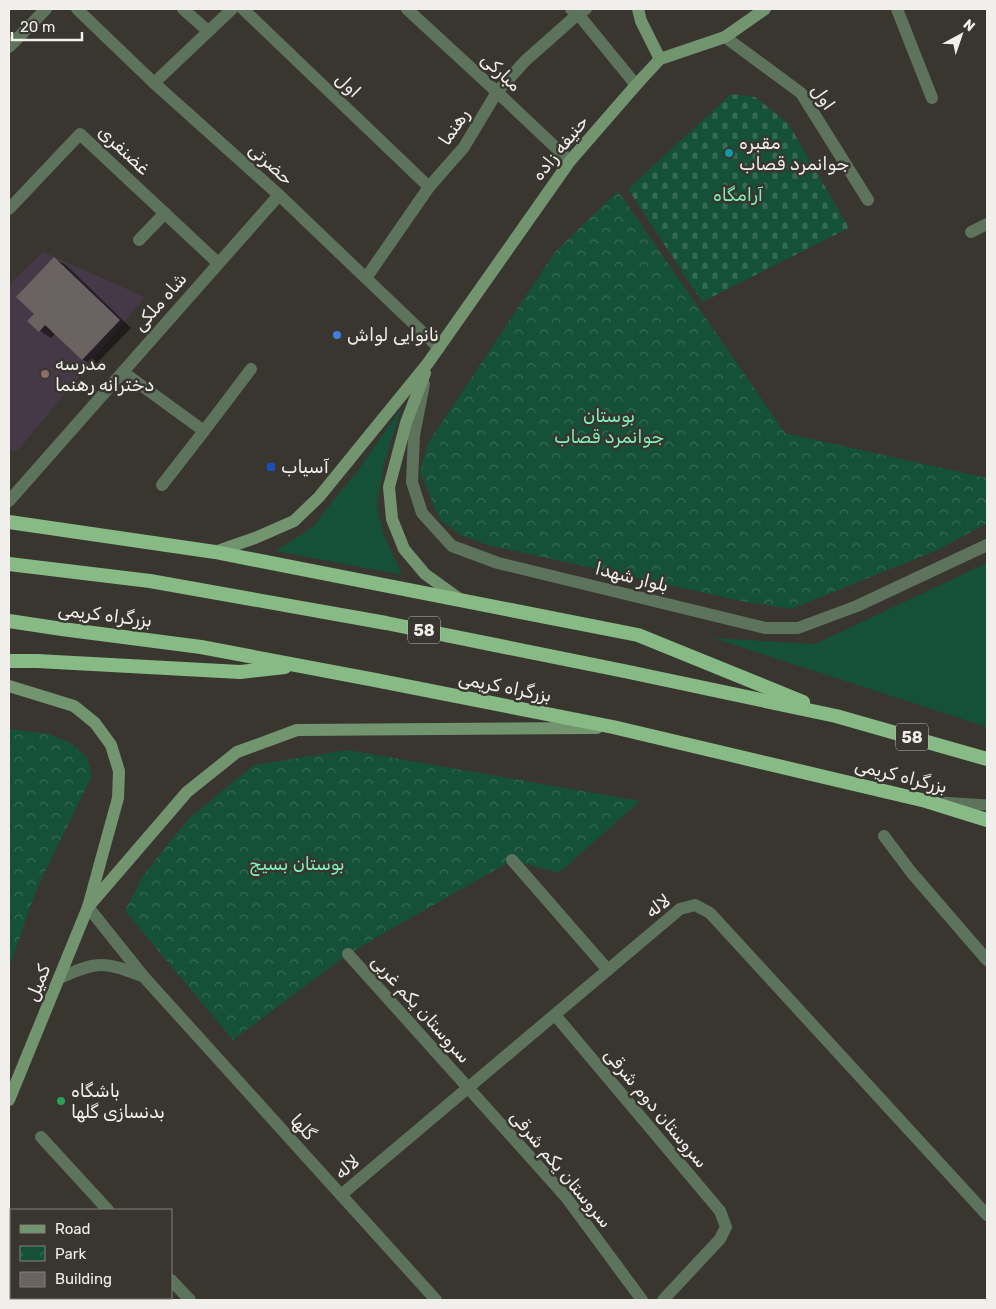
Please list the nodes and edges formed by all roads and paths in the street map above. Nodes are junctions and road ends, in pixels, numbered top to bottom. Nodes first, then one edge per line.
1 (46, 9) edge
2 (77, 9) edge
3 (183, 9) edge
4 (232, 9) edge
5 (243, 9) edge
6 (407, 9) edge
7 (638, 9) edge
8 (766, 9) edge
9 (897, 9) edge
10 (578, 11) edge
11 (208, 31) junction
12 (725, 37) junction
13 (9, 47) edge
14 (660, 59) junction
15 (154, 83) junction
16 (636, 85) junction
17 (497, 92) junction
18 (932, 98) dead end
19 (570, 161) junction
20 (429, 188) junction
21 (279, 195) junction
22 (868, 200) dead end
23 (9, 209) edge
24 (165, 213) junction
25 (987, 224) edge
26 (971, 232) dead end
27 (139, 240) dead end
28 (218, 263) junction
29 (366, 278) junction
30 (439, 348) junction
31 (428, 363) junction
32 (251, 369) dead end
33 (123, 372) junction
34 (204, 431) junction
35 (162, 485) dead end
36 (9, 501) edge
37 (9, 522) edge
38 (987, 545) edge
39 (215, 552) junction
40 (9, 564) edge
41 (461, 600) junction
42 (9, 621) edge
43 (9, 661) edge
44 (302, 666) junction
45 (9, 686) edge
46 (836, 716) junction
47 (612, 727) junction
48 (987, 759) edge
49 (926, 801) junction
50 (987, 805) edge
51 (987, 820) edge
52 (884, 836) dead end
53 (512, 860) dead end
54 (88, 907) junction
55 (348, 954) dead end
56 (987, 960) edge
57 (608, 970) junction
58 (144, 977) junction
59 (59, 978) junction
60 (555, 1015) junction
61 (468, 1087) junction
62 (9, 1100) edge
63 (41, 1136) dead end
64 (341, 1195) junction
65 (107, 1209) edge
66 (987, 1214) edge
67 (172, 1281) edge
68 (190, 1300) edge
69 (436, 1300) edge
70 (642, 1300) edge
71 (663, 1300) edge

1 - 13 street
2 - 15 street, حضرتی
3 - 11 street
4 - 11 street
5 - 20 street, اول
6 - 17 street, مبارکی
7 - 14 main road
8 - 12 main road, حنیفه زاده
9 - 18 street
10 - 16 street
10 - 17 street, رهنما
11 - 15 street
12 - 14 main road, حنیفه زاده
12 - 22 street, اول
14 - 16 main road, حنیفه زاده
15 - 21 street, حضرتی
16 - 19 main road, حنیفه زاده
17 - 19 street, مبارکی
17 - 20 street, رهنما
19 - 30 main road, حنیفه زاده
20 - 29 street, رهنما
21 - 28 street, شاه ملکی
21 - 29 street, حضرتی
23 - 24 street, غضنفری
24 - 27 street
24 - 28 street, غضنفری
25 - 26 street
28 - 33 street, شاه ملکی
29 - 30 street, حضرتی
30 - 31 main road, حنیفه زاده
31 - 38 street, بلوار شهدا
31 - 39 main road
31 - 41 main road
32 - 34 street
33 - 34 street
33 - 36 street, شاه ملکی
34 - 35 street
37 - 39 highway
39 - 41 highway
40 - 46 highway, 58
41 - 46 highway
42 - 44 highway, بزرگراه کریمی
43 - 44 highway
44 - 47 highway, بزرگراه کریمی
45 - 54 main road
46 - 48 highway, 58
47 - 49 highway, بزرگراه کریمی
47 - 54 main road
49 - 50 lane
49 - 51 highway, بزرگراه کریمی
52 - 56 street
53 - 57 street
54 - 58 street, گلها
54 - 59 main road, کمیل
55 - 61 street, سروستان یکم غربی
57 - 60 street, لاله
57 - 66 street, لاله
58 - 59 street, گلها
58 - 64 street, گلها
59 - 62 main road, کمیل
60 - 61 street, لاله
60 - 71 street, سروستان دوم شرقی
61 - 64 street, لاله
61 - 70 street, سروستان یکم شرقی
63 - 65 street
64 - 69 street, گلها
67 - 68 street

